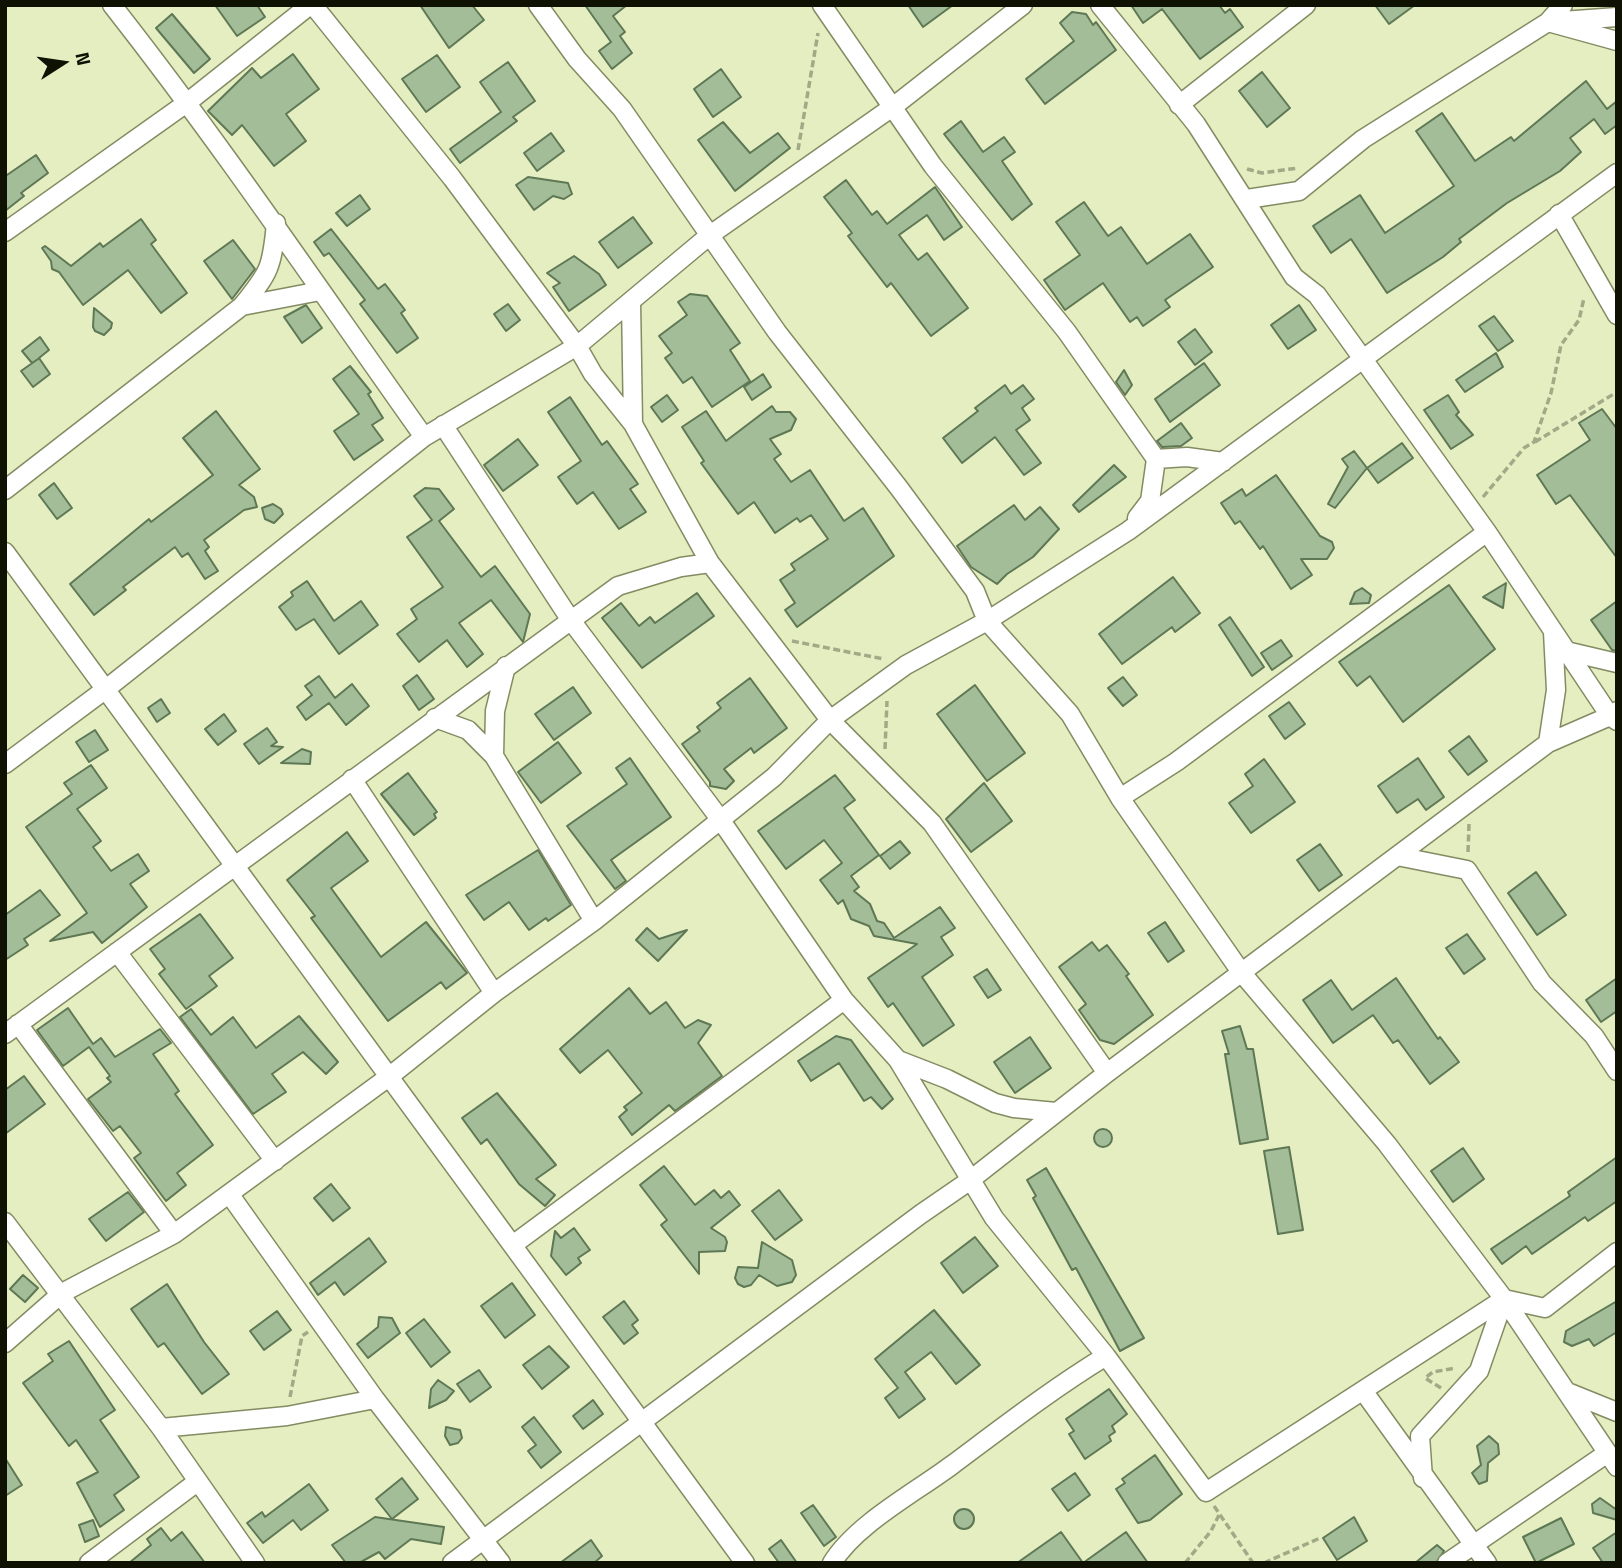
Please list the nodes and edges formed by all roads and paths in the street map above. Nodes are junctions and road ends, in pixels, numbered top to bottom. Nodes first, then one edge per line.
1 (112, 5) edge
2 (311, 5) edge
3 (538, 5) edge
4 (1023, 5) edge
5 (1100, 5) edge
6 (1306, 5) edge
7 (1563, 5) edge
8 (822, 6) edge
9 (1617, 17) edge
10 (1548, 22) junction
11 (1617, 41) edge
12 (187, 102) junction
13 (1179, 105) junction
14 (894, 106) junction
15 (1222, 162) junction
16 (1331, 165) junction
17 (1617, 173) edge
18 (794, 177) junction
19 (1247, 199) junction
20 (1559, 214) junction
21 (276, 223) junction
22 (5, 232) edge
23 (710, 235) junction
24 (1579, 289) dead end
25 (320, 291) junction
26 (631, 301) junction
27 (242, 306) junction
28 (1617, 315) edge
29 (577, 346) junction
30 (1363, 360) junction
31 (1617, 392) edge
32 (633, 424) junction
33 (443, 425) junction
34 (424, 436) junction
35 (1534, 442) junction
36 (1156, 459) junction
37 (1223, 462) junction
38 (5, 490) edge
39 (1473, 512) junction
40 (1128, 531) junction
41 (1487, 533) junction
42 (5, 552) edge
43 (710, 563) junction
44 (570, 619) junction
45 (987, 621) junction
46 (1553, 632) junction
47 (763, 633) junction
48 (1566, 651) junction
49 (1617, 663) edge
50 (906, 665) junction
51 (506, 666) junction
52 (106, 689) junction
53 (891, 693) dead end
54 (1615, 716) edge
55 (435, 718) junction
56 (830, 720) junction
57 (1548, 743) junction
58 (494, 756) junction
59 (5, 764) edge
60 (885, 775) junction
61 (352, 779) junction
62 (1120, 798) junction
63 (1470, 801) junction
64 (720, 819) junction
65 (1397, 856) junction
66 (235, 864) junction
67 (1467, 870) junction
68 (594, 921) junction
69 (117, 952) junction
70 (1241, 972) junction
71 (494, 993) junction
72 (844, 1000) junction
73 (12, 1029) edge
74 (898, 1059) junction
75 (1617, 1071) edge
76 (1107, 1073) junction
77 (390, 1076) junction
78 (1056, 1112) junction
79 (275, 1161) junction
80 (969, 1181) junction
81 (230, 1195) junction
82 (5, 1222) edge
83 (174, 1234) junction
84 (514, 1244) junction
85 (1617, 1252) edge
86 (61, 1293) junction
87 (1504, 1298) junction
88 (322, 1324) junction
89 (5, 1343) edge
90 (1106, 1356) junction
91 (1364, 1392) junction
92 (1570, 1393) junction
93 (376, 1399) junction
94 (1617, 1412) edge
95 (287, 1416) junction
96 (642, 1419) junction
97 (161, 1428) junction
98 (1611, 1460) edge
99 (1423, 1478) junction
100 (197, 1482) junction
101 (1206, 1492) junction
102 (1219, 1515) junction
103 (1320, 1538) dead end
104 (484, 1539) junction
105 (1472, 1544) junction
106 (89, 1563) edge
107 (256, 1563) edge
108 (452, 1563) edge
109 (501, 1563) edge
110 (745, 1563) edge
111 (832, 1563) edge
112 (1185, 1563) edge
113 (1253, 1563) edge
114 (1264, 1563) edge
115 (1447, 1563) edge
116 (1487, 1563) edge

1 - 12 street
2 - 12 street
2 - 29 street
3 - 23 street
4 - 14 street
5 - 13 street
6 - 13 street
7 - 10 street
8 - 14 street
8 - 18 path
9 - 10 street
10 - 11 street
10 - 16 street
12 - 21 street
12 - 22 street
13 - 15 street
14 - 18 street
14 - 36 street
15 - 16 path
15 - 19 street
16 - 19 street
17 - 20 street
18 - 23 street
19 - 30 street
20 - 28 street
20 - 30 street
21 - 25 street
21 - 27 street
23 - 26 street
23 - 45 street
24 - 35 path
25 - 27 street
25 - 34 street
26 - 29 street
26 - 32 street
27 - 38 street
29 - 32 street
29 - 33 street
30 - 37 street
30 - 39 street
31 - 35 path
32 - 43 street
33 - 34 street
33 - 44 street
34 - 52 street
35 - 39 path
36 - 37 street
36 - 40 street
37 - 40 street
39 - 41 street
40 - 45 street
41 - 46 street
41 - 62 street
42 - 52 street
43 - 44 street
43 - 47 street
44 - 51 street
44 - 64 street
45 - 50 street
45 - 62 street
46 - 48 street
46 - 57 street
47 - 50 path
47 - 56 street
48 - 49 street
48 - 54 street
50 - 56 street
51 - 55 street
51 - 58 street
52 - 59 street
52 - 66 street
53 - 60 path
54 - 57 street
55 - 58 street
55 - 61 street
56 - 60 street
56 - 64 street
57 - 63 street
58 - 68 street
60 - 76 street
61 - 66 street
61 - 71 street
62 - 70 street
63 - 65 street
63 - 67 path
64 - 68 street
64 - 72 street
65 - 67 street
65 - 70 street
66 - 69 street
66 - 77 street
67 - 75 street
68 - 71 street
69 - 73 street
69 - 79 street
70 - 76 street
70 - 87 street
71 - 77 street
72 - 74 street
72 - 84 street
73 - 83 street
74 - 78 street
74 - 80 street
76 - 78 street
77 - 79 street
77 - 84 street
78 - 80 street
79 - 81 street
80 - 90 street
80 - 96 street
81 - 83 street
81 - 88 street
82 - 86 street
83 - 86 street
84 - 96 street
85 - 87 street
86 - 89 street
86 - 97 street
87 - 91 street
87 - 92 street
87 - 99 street
88 - 93 street
88 - 95 path
90 - 101 street
90 - 111 street
91 - 99 street
91 - 101 street
92 - 94 street
92 - 98 street
93 - 95 street
93 - 104 street
95 - 97 street
96 - 104 street
96 - 110 street
97 - 100 street
98 - 105 street
99 - 105 street
100 - 106 street
100 - 107 street
101 - 102 path
102 - 112 path
102 - 113 path
103 - 114 path
104 - 108 street
104 - 109 street
105 - 115 street
105 - 116 street

